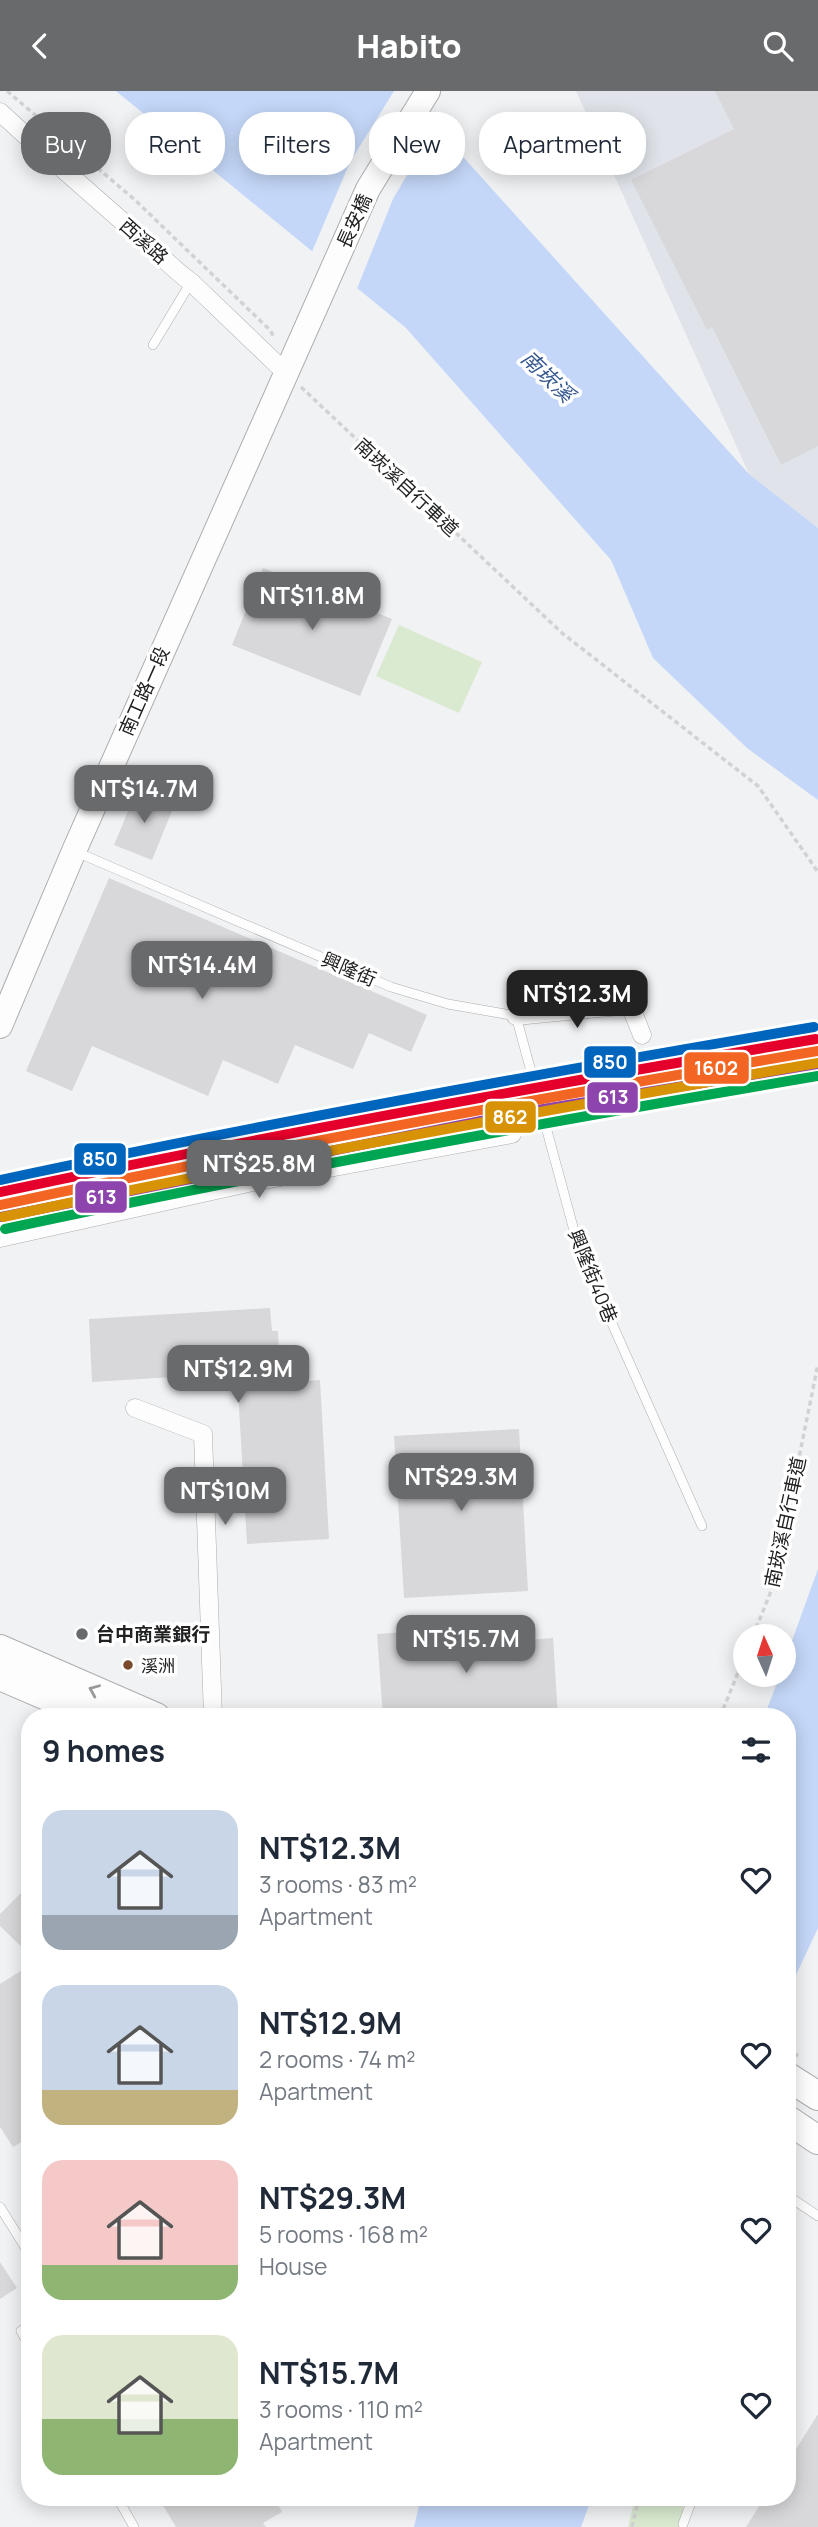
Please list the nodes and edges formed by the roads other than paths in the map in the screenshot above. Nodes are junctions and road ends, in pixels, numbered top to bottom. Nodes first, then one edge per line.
1 (428, 91) edge
2 (0, 112) edge
3 (191, 282) junction
4 (153, 345) dead end
5 (289, 366) junction
6 (74, 851) junction
7 (516, 1016) junction
8 (0, 1026) edge
9 (642, 1035) dead end
10 (512, 1134) dead end
11 (0, 1238) edge
12 (135, 1408) dead end
13 (702, 1525) dead end
14 (0, 1649) edge
15 (0, 1677) edge
16 (73, 1708) edge
17 (135, 1708) edge
18 (213, 1708) edge
19 (796, 2082) edge
20 (818, 2096) edge
21 (796, 2201) edge
22 (0, 2207) edge
23 (818, 2216) edge
24 (21, 2241) edge
25 (122, 2506) edge
26 (690, 2506) edge
27 (683, 2524) dead end
28 (134, 2527) edge

1 - 5 street, 長安橋
2 - 3 street, 西溪路
3 - 4 lane
3 - 5 street, 西溪路
5 - 6 street, 南工路一段
6 - 7 lane, 興隆街
6 - 8 street, 南工路一段
7 - 9 street
7 - 13 lane, 興隆街40巷
10 - 11 street
12 - 18 street
17 -> 14 main road
15 - 16 main road
19 - 20 main road
21 - 23 lane
22 - 24 lane
25 - 28 lane
26 - 27 lane

